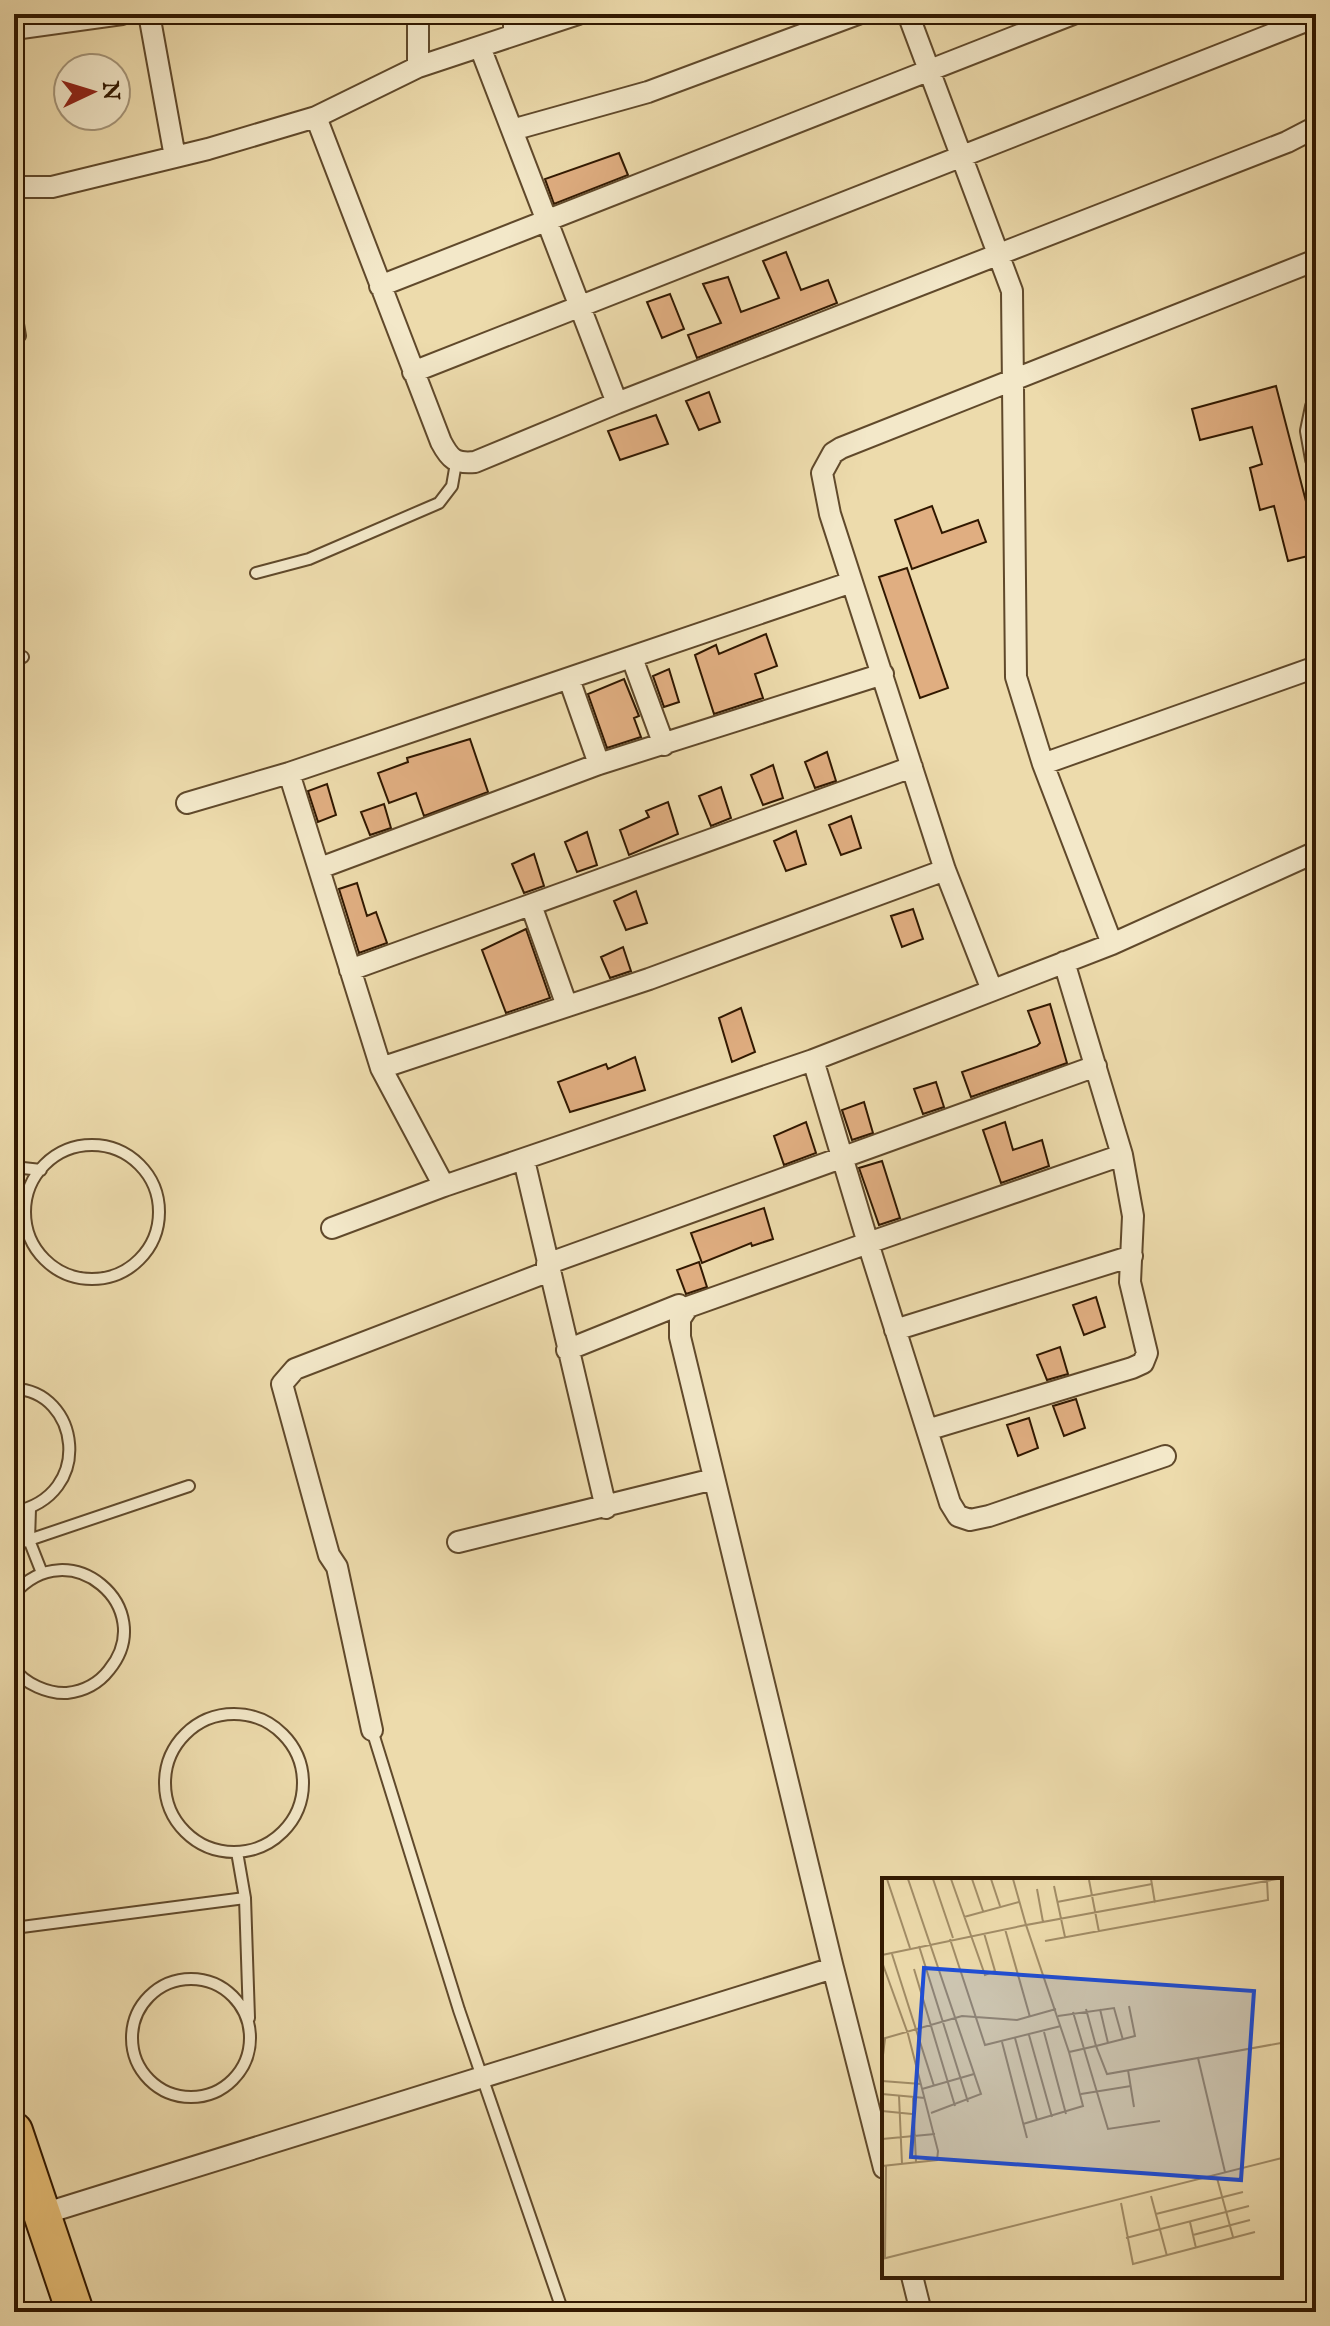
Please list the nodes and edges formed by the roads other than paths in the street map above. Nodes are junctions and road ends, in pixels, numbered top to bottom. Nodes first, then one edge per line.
1 (122, 14) edge
2 (149, 14) edge
3 (418, 14) edge
4 (514, 14) edge
5 (578, 14) edge
6 (858, 14) edge
7 (908, 14) edge
8 (1073, 14) edge
9 (1316, 17) edge
10 (14, 29) edge
11 (514, 35) junction
12 (480, 47) junction
13 (418, 67) junction
14 (929, 70) junction
15 (316, 117) junction
16 (1316, 127) edge
17 (512, 130) junction
18 (963, 156) junction
19 (175, 157) junction
20 (14, 187) edge
21 (546, 220) junction
22 (998, 253) junction
23 (1316, 260) edge
24 (380, 286) junction
25 (14, 300) edge
26 (578, 307) junction
27 (20, 336) dead end
28 (413, 372) junction
29 (1014, 378) junction
30 (617, 403) junction
31 (1316, 407) edge
32 (1316, 459) edge
33 (456, 463) junction
34 (256, 573) dead end
35 (852, 582) junction
36 (632, 658) junction
37 (1316, 667) edge
38 (883, 674) junction
39 (569, 679) junction
40 (664, 745) junction
41 (599, 764) junction
42 (1043, 764) junction
43 (912, 767) junction
44 (289, 773) junction
45 (187, 803) dead end
46 (1316, 852) edge
47 (320, 868) junction
48 (945, 870) junction
49 (531, 905) junction
50 (1112, 944) junction
51 (1064, 962) junction
52 (350, 970) junction
53 (992, 990) junction
54 (567, 1006) junction
55 (813, 1060) junction
56 (1096, 1066) junction
57 (381, 1068) junction
58 (1122, 1155) junction
59 (842, 1158) junction
60 (524, 1160) junction
61 (14, 1167) edge
62 (41, 1170) junction
63 (444, 1186) junction
64 (332, 1228) dead end
65 (868, 1243) junction
66 (1132, 1256) junction
67 (547, 1264) junction
68 (679, 1305) dead end
69 (895, 1330) junction
70 (567, 1350) junction
71 (14, 1389) edge
72 (927, 1430) junction
73 (1165, 1456) dead end
74 (714, 1479) junction
75 (189, 1486) dead end
76 (606, 1508) junction
77 (30, 1509) junction
78 (14, 1512) edge
79 (29, 1540) junction
80 (458, 1542) dead end
81 (14, 1545) edge
82 (42, 1573) junction
83 (14, 1594) edge
84 (14, 1668) edge
85 (372, 1730) joint
86 (237, 1852) junction
87 (245, 1898) junction
88 (14, 1928) edge
89 (833, 1968) junction
90 (249, 2026) junction
91 (481, 2075) junction
92 (14, 2131) edge
93 (882, 2160) edge
94 (14, 2191) edge
95 (43, 2214) junction
96 (912, 2278) edge
97 (54, 2312) edge
98 (75, 2312) edge
99 (563, 2312) edge
100 (921, 2312) edge

1 - 10 street
2 - 19 street
3 - 13 street
4 - 11 street
5 - 11 street
6 - 17 street
7 - 14 street
8 - 14 street
9 - 18 street
11 - 12 street
12 - 13 street
12 - 17 street
13 - 15 street
14 - 18 street
14 - 21 street
15 - 19 street
15 - 24 street
16 - 22 street
17 - 21 street
18 - 22 street
18 - 26 street
19 - 20 street
21 - 24 street
21 - 26 street
22 - 29 street
22 - 30 street
23 - 29 street
24 - 28 street
25 - 27 lane
26 - 28 street
26 - 30 street
28 - 33 street
29 - 35 street
29 - 42 street
30 - 33 street
31 - 32 street
33 - 34 lane
35 - 36 street
35 - 38 street
36 - 39 street
36 - 40 street
37 - 42 street
38 - 40 street
38 - 43 street
39 - 41 street
39 - 44 street
40 - 41 street
41 - 47 street
42 - 50 street
43 - 48 street
43 - 49 street
44 - 45 street
44 - 47 street
46 - 50 street
47 - 52 street
48 - 53 street
48 - 54 street
49 - 52 street
49 - 54 street
50 - 51 street
51 - 53 street
51 - 56 street
52 - 57 street
53 - 55 street
54 - 57 street
55 - 59 street
55 - 60 street
56 - 58 street
56 - 59 street
57 - 63 street
58 - 65 street
58 - 66 street
59 - 65 street
59 - 67 street
60 - 63 street
60 - 67 street
61 - 62 lane
62 - 62 lane
63 - 64 street
65 - 69 street
65 - 74 street
66 - 69 street
66 - 72 street
67 - 70 street
67 - 85 street
68 - 70 street
69 - 72 street
70 - 76 street
71 - 77 lane
72 - 73 street
74 - 76 street
74 - 89 street
75 - 79 lane
76 - 80 street
77 - 78 lane
77 - 79 lane
79 - 81 lane
79 - 82 lane
82 - 83 lane
82 - 84 lane
85 - 91 lane
86 - 86 lane
86 - 87 lane
87 - 88 lane
87 - 90 lane
89 - 91 street
89 - 93 street
90 - 90 lane
91 - 95 street
91 - 99 lane
92 - 95 highway
94 - 97 highway
95 - 98 highway
96 - 100 street

